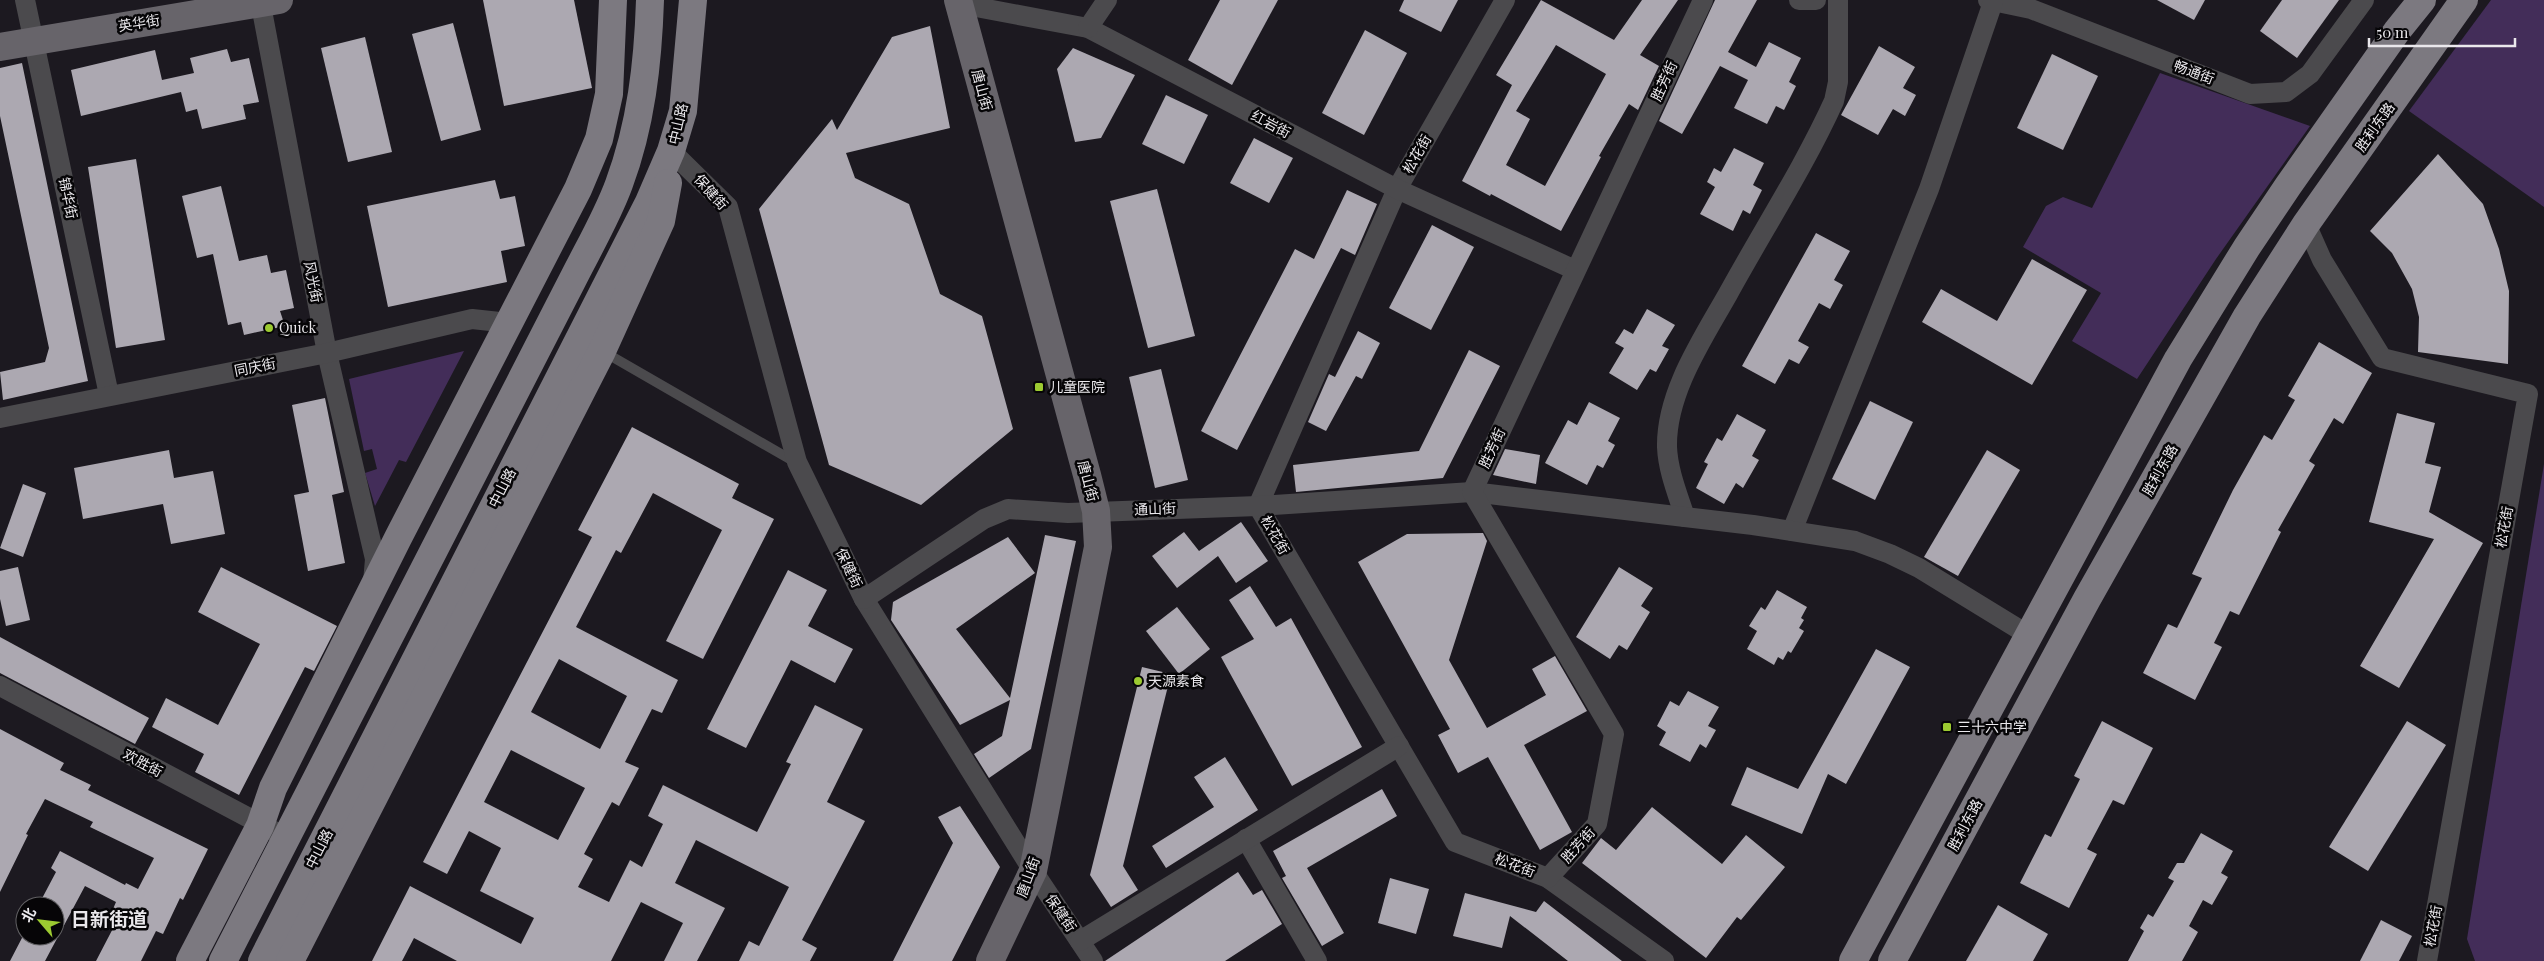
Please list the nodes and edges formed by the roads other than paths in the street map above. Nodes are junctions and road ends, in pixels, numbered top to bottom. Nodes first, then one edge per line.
1 (25, 0) edge
2 (613, 0) edge
3 (650, 0) edge
4 (692, 0) edge
5 (1107, 0) edge
6 (1505, 0) edge
7 (1703, 0) edge
8 (1799, 0) edge
9 (1816, 0) edge
10 (1838, 0) edge
11 (2364, 0) edge
12 (2422, 0) edge
13 (2464, 0) edge
14 (266, 1) edge
15 (1990, 1) edge
16 (959, 2) edge
17 (1088, 28) junction
18 (35, 40) junction
19 (0, 47) edge
20 (671, 151) junction
21 (1397, 189) junction
22 (2306, 224) junction
23 (1575, 270) junction
24 (510, 322) junction
25 (590, 345) junction
26 (327, 353) junction
27 (109, 395) junction
28 (0, 418) edge
29 (797, 462) junction
30 (1472, 492) junction
31 (1258, 506) junction
32 (1096, 511) junction
33 (1685, 517) junction
34 (1792, 531) junction
35 (372, 592) junction
36 (864, 599) junction
37 (2030, 636) junction
38 (0, 686) edge
39 (1399, 746) junction
40 (260, 826) junction
41 (286, 838) junction
42 (1246, 839) junction
43 (1033, 871) junction
44 (1548, 878) junction
45 (1080, 941) junction
46 (190, 961) edge
47 (223, 961) edge
48 (262, 961) edge
49 (290, 961) edge
50 (990, 961) edge
51 (1093, 961) edge
52 (1317, 961) edge
53 (1664, 961) edge
54 (1853, 961) edge
55 (1892, 961) edge
56 (2427, 961) edge

1 - 18 street, 锦华街
2 - 24 main road
3 - 41 main road
4 - 20 main road, 中山路
5 - 17 street
6 - 21 street, 松花街
7 - 23 street, 胜芳街
8 - 9 street
10 - 33 street
11 - 15 street, 畅通街
12 - 37 main road
13 - 22 main road, 胜利东路
14 - 18 main road, 英华街
14 - 26 street, 风光街
15 - 34 street
16 - 17 street, 红岩街
16 - 32 main road, 唐山街
17 - 21 street, 红岩街
18 - 19 main road, 英华街
18 - 27 street, 锦华街
20 - 25 main road, 中山路
20 - 29 street, 保健街
21 - 23 street, 红岩街
21 - 31 street, 松花街
22 - 55 main road, 胜利东路
22 - 56 street, 松花街
23 - 30 street, 胜芳街
24 - 26 street, 同庆街
24 - 35 main road
25 - 29 lane
25 - 48 main road, 中山路
25 - 49 main road
26 - 27 street, 同庆街
26 - 35 street, 风光街
27 - 28 street, 同庆街
29 - 36 street, 保健街
30 - 31 street, 通山街
30 - 33 street, 通山街
30 - 44 street, 胜芳街
31 - 32 street, 通山街
31 - 39 street, 松花街
32 - 36 street, 通山街
32 - 43 main road, 唐山街
33 - 34 street, 通山街
34 - 37 street, 通山街
35 - 40 main road
36 - 43 street, 保健街
37 - 54 main road
38 - 40 street, 欢胜街
39 - 42 street
39 - 44 street, 松花街
40 - 41 street, 欢胜街
40 - 46 main road
41 - 47 main road
42 - 45 street
42 - 52 street
43 - 45 street, 保健街
43 - 50 main road, 唐山街
44 - 53 street, 松花街
45 - 51 street, 保健街

